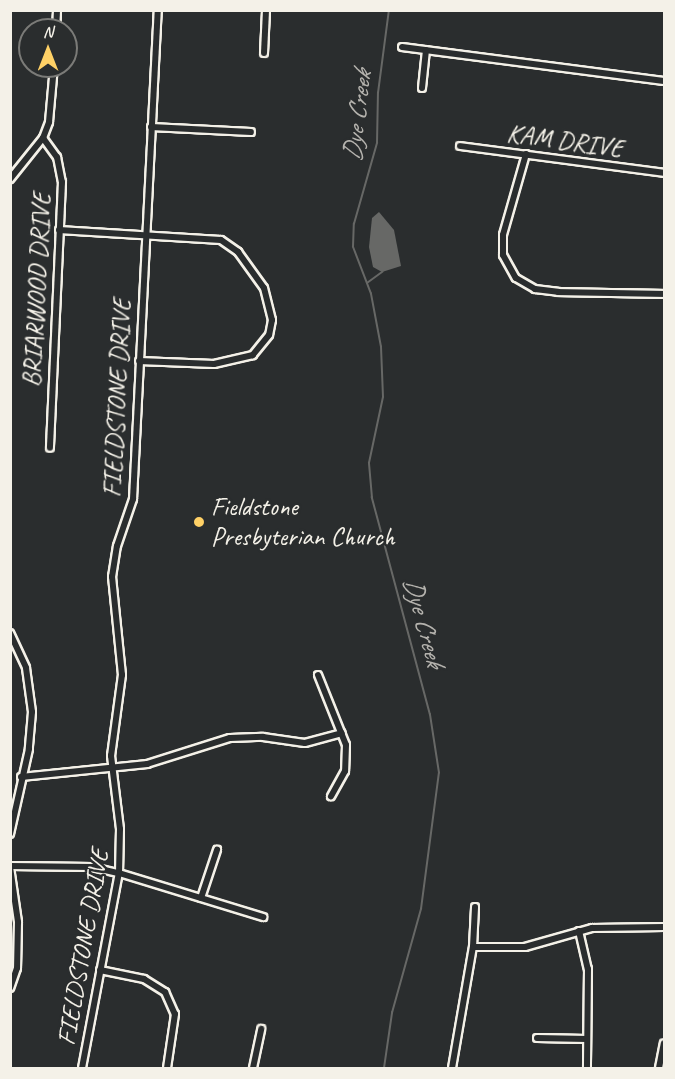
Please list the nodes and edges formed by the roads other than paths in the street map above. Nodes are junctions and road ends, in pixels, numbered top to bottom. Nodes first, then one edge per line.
1 (158, 10) edge
2 (266, 10) edge
3 (402, 47) dead end
4 (426, 50) junction
5 (264, 53) dead end
6 (53, 78) edge
7 (664, 81) edge
8 (422, 88) dead end
9 (151, 127) junction
10 (251, 132) dead end
11 (43, 138) junction
12 (460, 146) dead end
13 (526, 154) junction
14 (664, 173) edge
15 (10, 179) edge
16 (59, 230) junction
17 (144, 234) junction
18 (664, 294) edge
19 (139, 361) junction
20 (50, 448) dead end
21 (10, 633) edge
22 (318, 675) dead end
23 (342, 733) junction
24 (112, 768) junction
25 (21, 777) junction
26 (331, 796) dead end
27 (10, 834) edge
28 (217, 850) dead end
29 (10, 867) edge
30 (119, 873) junction
31 (201, 898) junction
32 (475, 907) dead end
33 (262, 916) dead end
34 (664, 927) edge
35 (579, 931) junction
36 (473, 946) junction
37 (100, 970) junction
38 (10, 988) edge
39 (261, 1029) dead end
40 (537, 1038) dead end
41 (587, 1039) junction
42 (664, 1043) edge
43 (82, 1068) edge
44 (167, 1068) edge
45 (253, 1068) edge
46 (452, 1068) edge
47 (587, 1068) edge
48 (659, 1068) edge

1 - 9 street, FIELDSTONE DRIVE
2 - 5 street
3 - 4 street
4 - 7 street
4 - 8 street
6 - 11 street
9 - 10 street
9 - 17 street, FIELDSTONE DRIVE
11 - 15 street
11 - 16 street, BRIARWOOD DRIVE
12 - 13 street, KAM DRIVE
13 - 14 street, KAM DRIVE
13 - 18 street
16 - 17 street
16 - 20 street, BRIARWOOD DRIVE
17 - 19 street, FIELDSTONE DRIVE
17 - 19 street
19 - 24 street, FIELDSTONE DRIVE
21 - 25 street
22 - 23 street
23 - 24 street
23 - 26 street
24 - 25 street
24 - 30 street, FIELDSTONE DRIVE
25 - 27 street
28 - 31 street
29 - 30 street
29 - 38 street
30 - 31 street
30 - 37 street, FIELDSTONE DRIVE
31 - 33 street
32 - 36 street
34 - 35 street
35 - 36 street
35 - 41 street
36 - 46 street
37 - 43 street, FIELDSTONE DRIVE
37 - 44 street
39 - 45 street
40 - 41 street
41 - 47 street
42 - 48 street

